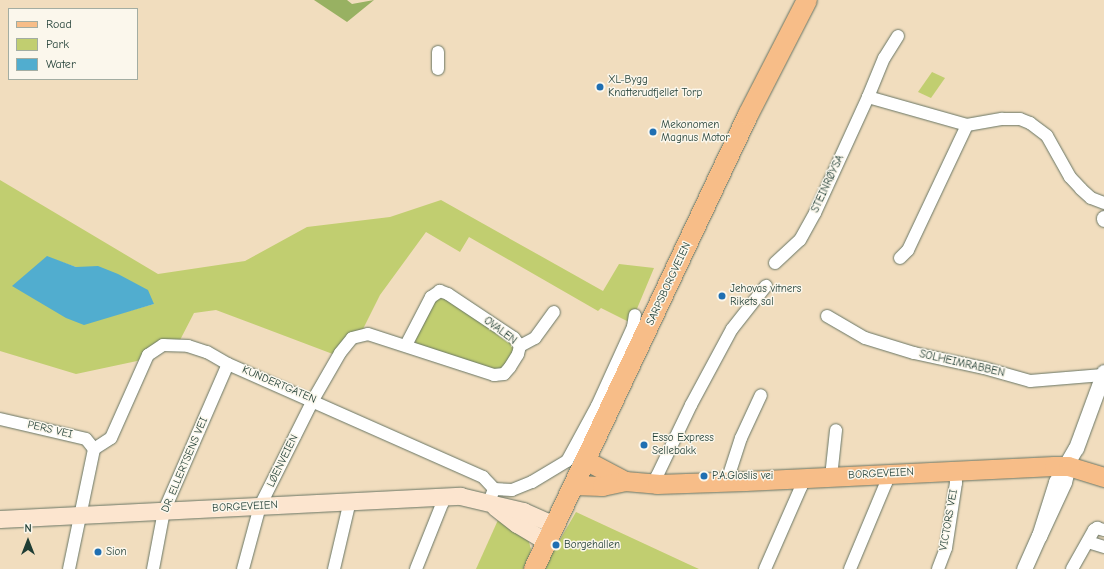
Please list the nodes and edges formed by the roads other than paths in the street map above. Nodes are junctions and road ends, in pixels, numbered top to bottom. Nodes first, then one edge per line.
1 (807, 0) edge
2 (898, 36) dead end
3 (438, 52) dead end
4 (438, 69) dead end
5 (868, 96) junction
6 (967, 125) junction
7 (1104, 203) edge
8 (900, 258) dead end
9 (775, 263) dead end
10 (766, 286) dead end
11 (554, 312) dead end
12 (635, 315) dead end
13 (827, 316) dead end
14 (406, 345) junction
15 (520, 346) junction
16 (228, 364) junction
17 (1104, 373) edge
18 (761, 395) dead end
19 (313, 400) junction
20 (0, 419) edge
21 (836, 430) dead end
22 (94, 449) junction
23 (585, 460) junction
24 (1068, 466) junction
25 (955, 470) junction
26 (886, 474) junction
27 (831, 477) junction
28 (1104, 477) edge
29 (801, 478) junction
30 (625, 481) junction
31 (727, 481) junction
32 (657, 484) junction
33 (574, 485) junction
34 (491, 496) junction
35 (441, 497) junction
36 (350, 502) junction
37 (260, 506) junction
38 (164, 511) junction
39 (79, 515) junction
40 (0, 518) edge
41 (1104, 530) edge
42 (551, 534) junction
43 (1088, 542) junction
44 (1104, 547) edge
45 (69, 569) edge
46 (154, 569) edge
47 (243, 569) edge
48 (334, 569) edge
49 (416, 569) edge
50 (534, 569) edge
51 (765, 569) edge
52 (850, 569) edge
53 (938, 569) edge
54 (1024, 569) edge
55 (1072, 569) edge

1 - 23 highway, SARPSBORGVEIEN
2 - 5 street, STEINRØYSA
3 - 4 street
5 - 6 street
5 - 9 street, STEINRØYSA
6 - 7 street
6 - 8 street
10 - 32 street
11 - 15 street
12 - 34 street
13 - 17 street, SOLHEIMRABBEN
14 - 15 street, OVALEN
14 - 15 street, OVALEN
14 - 19 street, OVALEN
16 - 19 street, KUNDERTGATEN
16 - 22 street, KUNDERTGATEN
16 - 38 street, DR. ELLERTSENS VEI
17 - 24 street
18 - 31 street
19 - 34 street, KUNDERTGATEN
19 - 37 street, LØENVEIEN
20 - 22 street, PERS VEI
21 - 27 street
22 - 39 street
23 - 30 main road, BORGEVEIEN
23 - 33 highway, SARPSBORGVEIEN
24 - 25 main road, BORGEVEIEN
24 - 28 main road, BORGEVEIEN
24 - 54 street
25 - 26 main road, BORGEVEIEN
25 - 53 street, VICTORS VEI
26 - 27 main road, BORGEVEIEN
26 - 52 street
27 - 29 main road, BORGEVEIEN
29 - 31 main road, BORGEVEIEN
29 - 51 street
30 - 32 main road, BORGEVEIEN
30 - 33 main road, BORGEVEIEN
31 - 32 main road, BORGEVEIEN
33 - 42 highway, SARPSBORGVEIEN
34 - 35 main road, BORGEVEIEN
34 - 42 main road, BORGEVEIEN
35 - 36 main road, BORGEVEIEN
35 - 49 street
36 - 37 main road, BORGEVEIEN
36 - 48 street
37 - 38 main road, BORGEVEIEN
37 - 47 street, LØENVEIEN
38 - 39 main road, BORGEVEIEN
38 - 46 street, DR. ELLERTSENS VEI
39 - 40 main road, BORGEVEIEN
39 - 45 street
41 - 43 street
42 - 50 highway, SARPSBORGVEIEN
43 - 44 street
43 - 55 street

